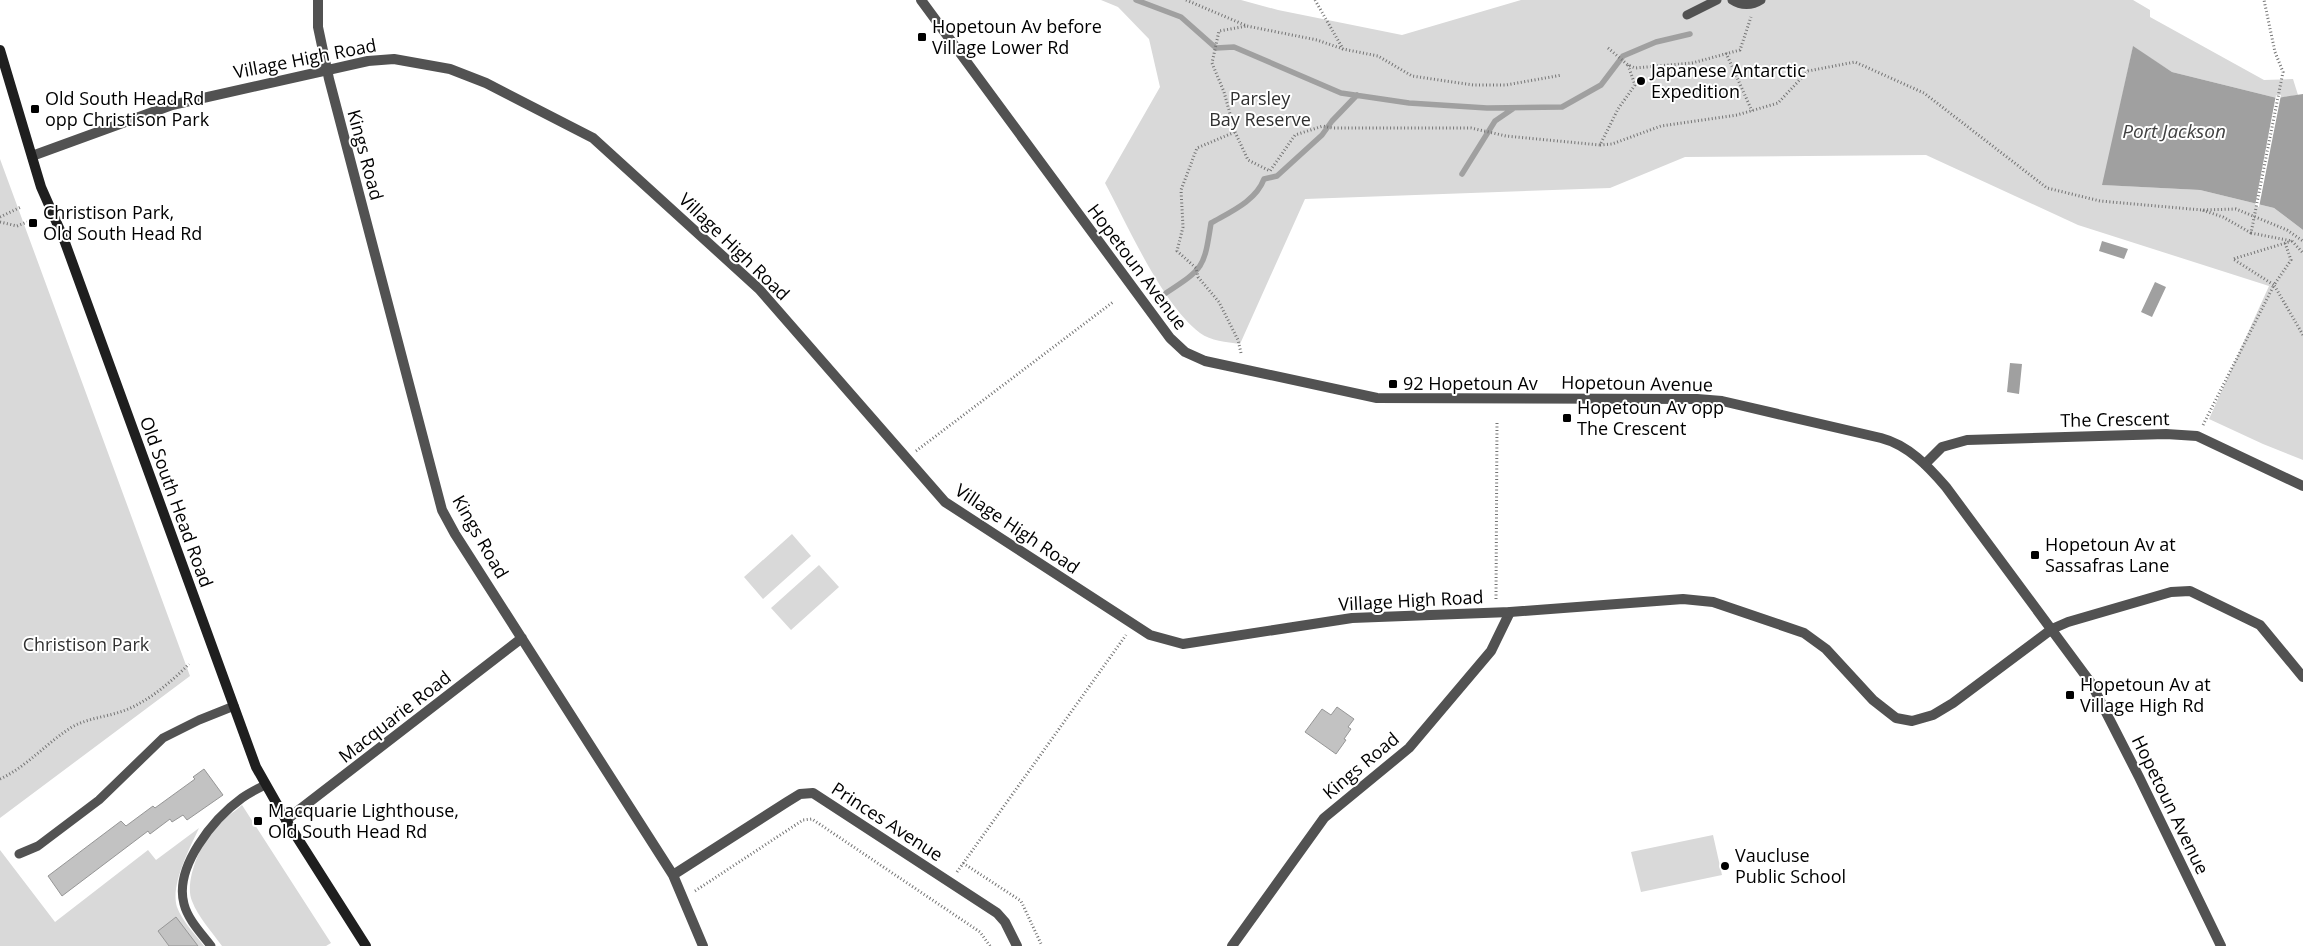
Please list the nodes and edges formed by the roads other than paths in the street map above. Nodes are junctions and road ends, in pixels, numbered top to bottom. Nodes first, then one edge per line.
1 (318, 0) edge
2 (921, 0) edge
3 (1717, 0) edge
4 (1732, 0) edge
5 (1758, 2) edge
6 (1687, 15) dead end
7 (0, 50) edge
8 (327, 69) junction
9 (32, 156) junction
10 (1925, 464) junction
11 (2303, 486) edge
12 (1510, 612) junction
13 (2052, 629) junction
14 (522, 638) junction
15 (2303, 677) edge
16 (234, 706) junction
17 (265, 785) junction
18 (286, 820) junction
19 (19, 854) dead end
20 (673, 875) junction
21 (211, 946) edge
22 (366, 946) edge
23 (703, 946) edge
24 (1017, 946) edge
25 (1232, 946) edge
26 (2221, 946) edge

1 - 8 street, Kings Road
2 - 10 street, Hopetoun Avenue
3 - 6 lane
4 - 5 lane
7 - 9 main road, Old South Head Road
8 - 9 street, Village High Road
8 - 12 street, Village High Road
8 - 14 street, Kings Road
9 - 16 main road, Old South Head Road
10 - 11 street, The Crescent
10 - 13 street, Hopetoun Avenue
12 - 13 street, Village High Road
12 - 25 street, Kings Road
13 - 15 street, Village High Road
13 - 26 street, Hopetoun Avenue
14 - 18 street, Macquarie Road
14 - 20 street, Kings Road
16 - 17 main road, Old South Head Road
16 - 19 lane
17 - 18 main road, Old South Head Road
17 - 21 lane
18 - 22 main road, Old South Head Road
20 - 23 street, Kings Road
20 - 24 street, Princes Avenue

